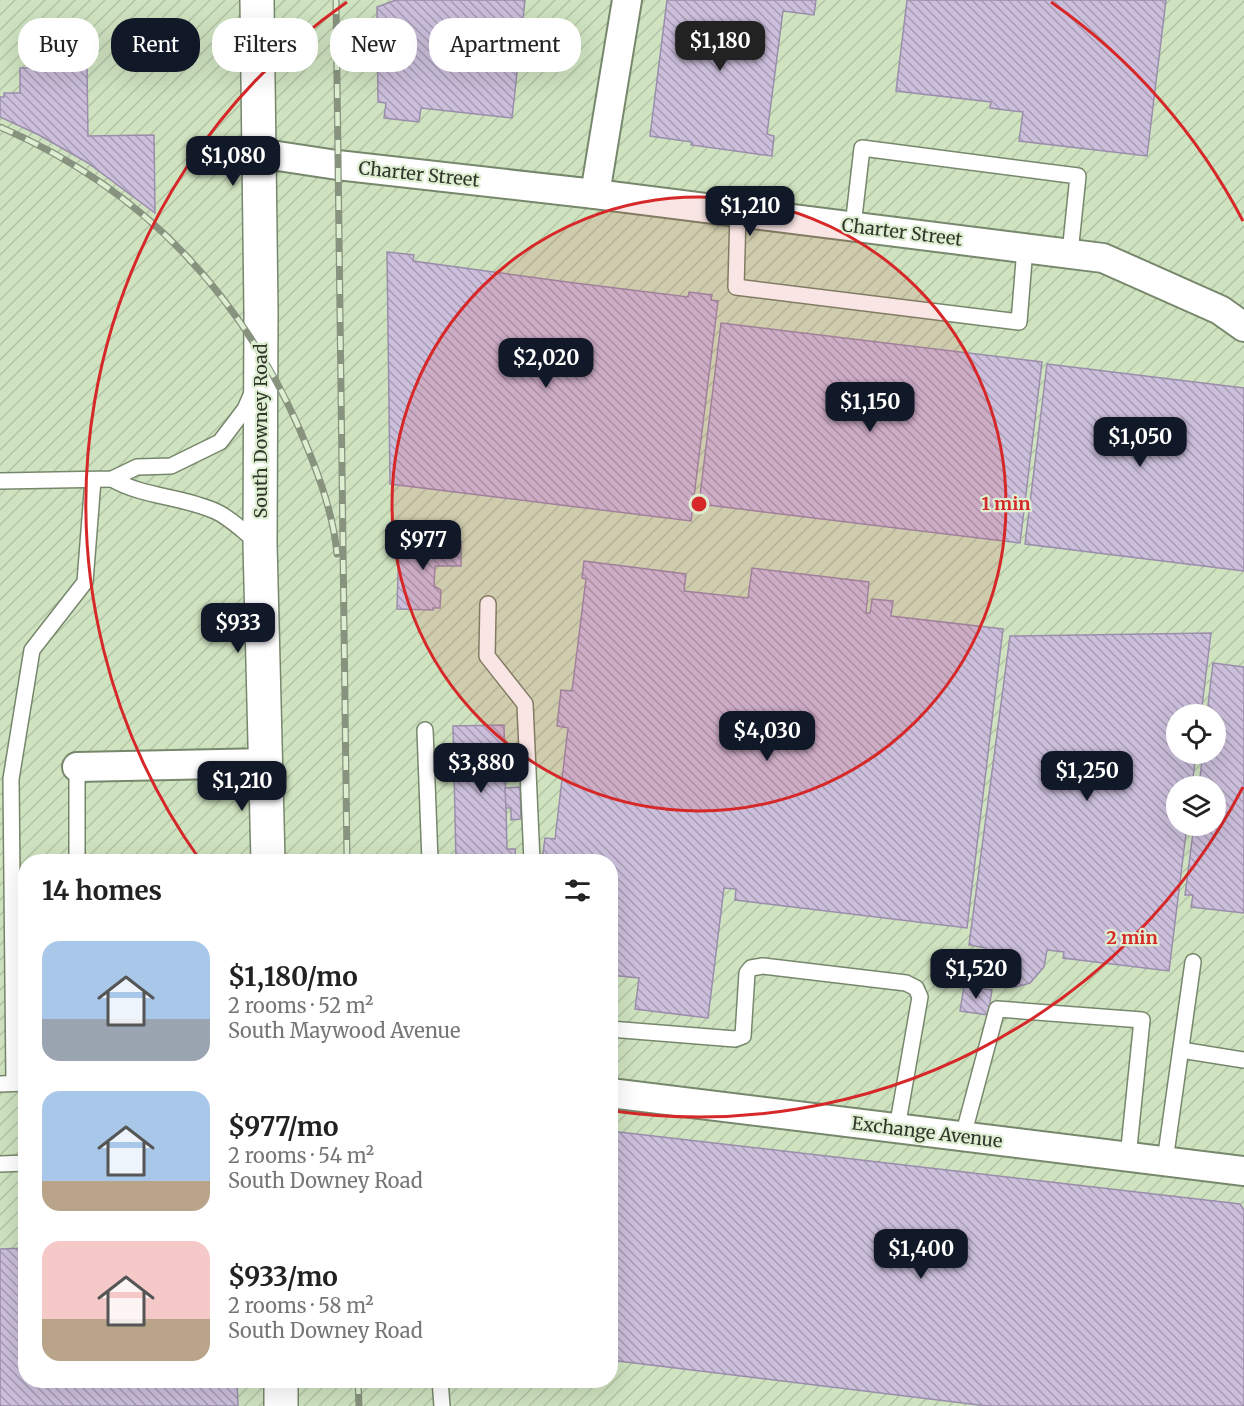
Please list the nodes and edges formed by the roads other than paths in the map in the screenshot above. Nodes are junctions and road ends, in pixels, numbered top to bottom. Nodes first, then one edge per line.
1 (257, 0) edge
2 (627, 0) edge
3 (258, 153) junction
4 (596, 194) junction
5 (738, 212) junction
6 (853, 226) junction
7 (1025, 248) junction
8 (1070, 253) junction
9 (1244, 327) edge
10 (260, 374) junction
11 (112, 479) junction
12 (0, 480) edge
13 (93, 480) junction
14 (260, 544) junction
15 (488, 604) dead end
16 (424, 730) dead end
17 (267, 763) junction
18 (77, 767) joint
19 (77, 854) edge
20 (268, 854) edge
21 (430, 854) edge
22 (531, 854) edge
23 (1193, 962) dead end
24 (618, 1030) edge
25 (1181, 1050) junction
26 (1244, 1060) edge
27 (13, 1083) edge
28 (618, 1094) edge
29 (897, 1128) junction
30 (963, 1136) junction
31 (1128, 1157) junction
32 (1165, 1161) junction
33 (18, 1163) edge
34 (0, 1164) edge
35 (1244, 1171) edge
36 (280, 1388) edge
37 (441, 1388) edge
38 (281, 1406) edge
39 (442, 1406) edge

1 - 3 main road, South Downey Road
2 - 4 street
3 - 4 street, Charter Street
3 - 10 main road, South Downey Road
4 - 5 street, Charter Street
5 - 6 street, Charter Street
5 - 7 lane
6 - 7 street, Charter Street
6 - 8 lane
7 - 8 street, Charter Street
8 - 9 street, Charter Street
10 - 11 lane
10 - 14 main road, South Downey Road
11 - 13 lane
11 - 14 lane
12 - 13 lane
13 - 27 lane
14 - 17 main road, South Downey Road
15 - 22 lane
16 - 21 lane
17 - 18 street
17 - 20 main road, South Downey Road
18 - 19 lane
23 - 25 lane
24 - 29 lane
25 - 26 lane
25 - 32 lane
28 - 29 street, Exchange Avenue
29 - 30 street, Exchange Avenue
30 - 31 street, Exchange Avenue
30 - 31 lane
31 - 32 street, Exchange Avenue
32 - 35 street, Exchange Avenue
33 - 34 lane
36 - 38 main road
37 - 39 lane

